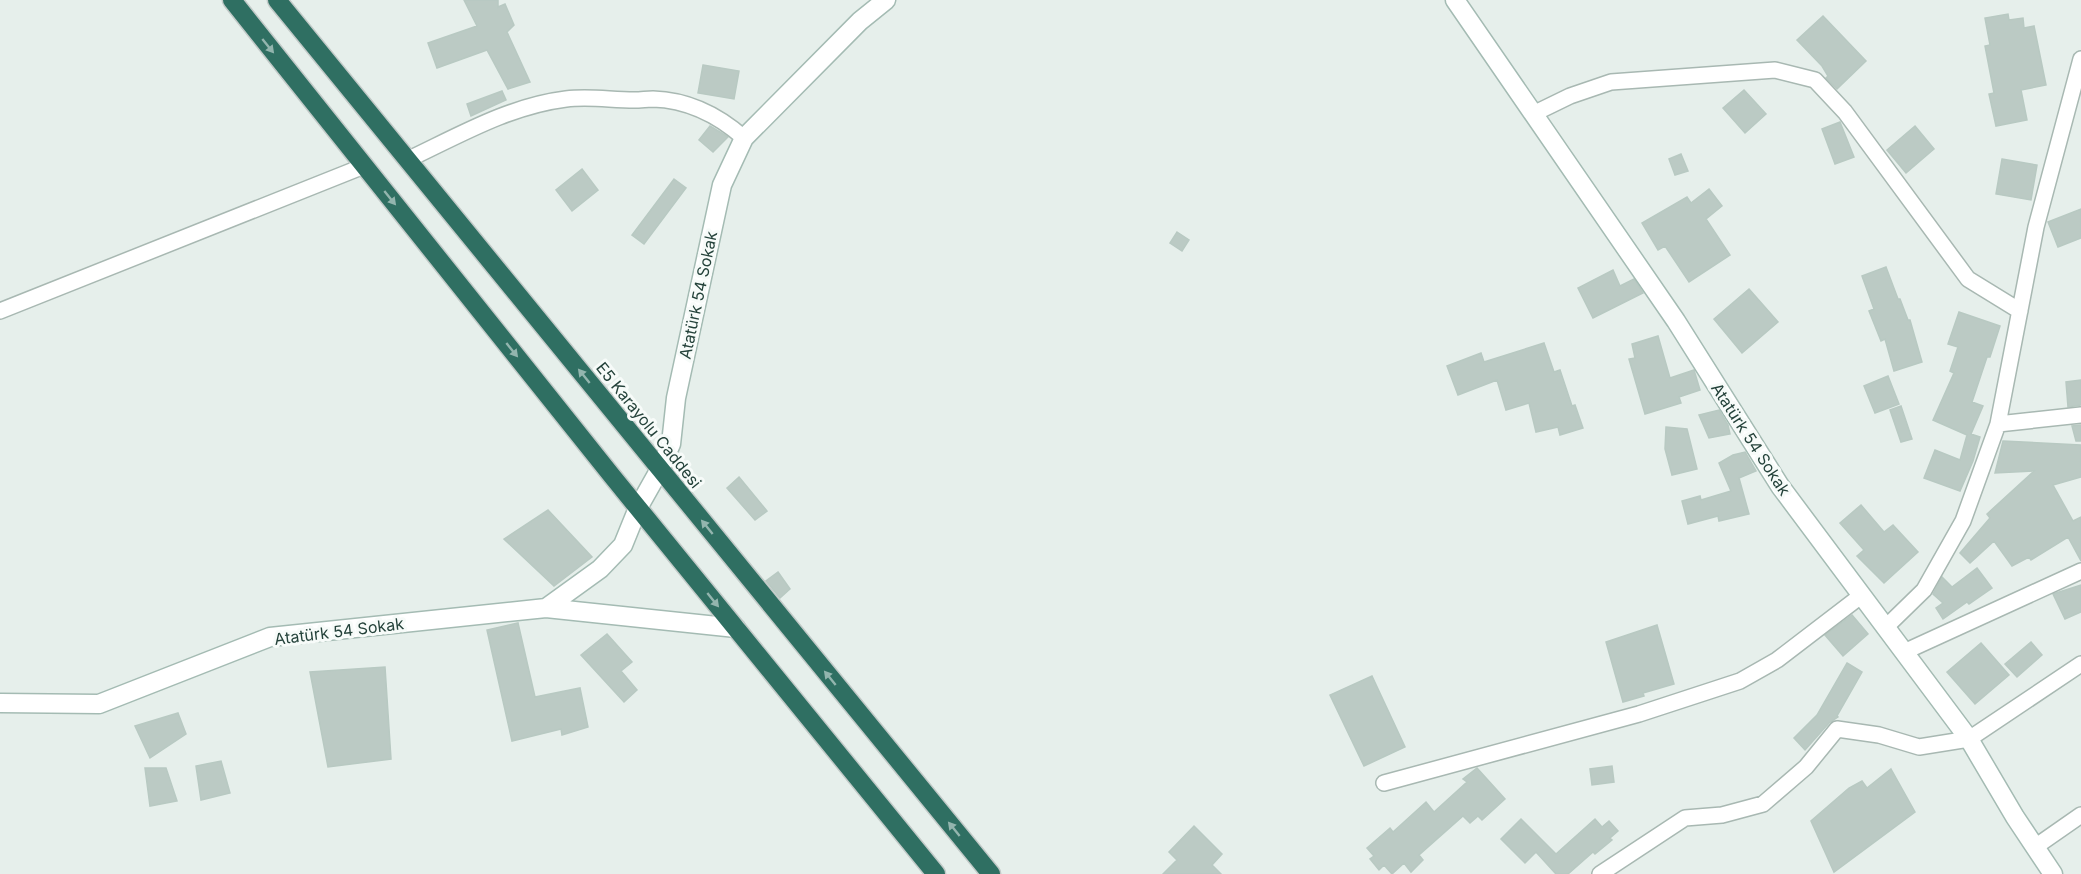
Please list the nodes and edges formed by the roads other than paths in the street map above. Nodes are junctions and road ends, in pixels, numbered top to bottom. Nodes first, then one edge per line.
1 (232, 0) edge
2 (277, 0) edge
3 (886, 0) edge
4 (1455, 0) edge
5 (2081, 59) edge
6 (1533, 114) junction
7 (744, 138) junction
8 (407, 160) junction
9 (364, 166) junction
10 (0, 311) edge
11 (2020, 311) junction
12 (2081, 415) edge
13 (1998, 424) junction
14 (660, 469) junction
15 (638, 508) junction
16 (2081, 571) edge
17 (1862, 595) junction
18 (546, 608) junction
19 (1886, 627) junction
20 (736, 628) junction
21 (1904, 652) junction
22 (2081, 664) edge
23 (0, 703) edge
24 (1969, 739) junction
25 (1384, 783) dead end
26 (2081, 815) edge
27 (2035, 848) junction
28 (936, 874) edge
29 (991, 874) edge
30 (1600, 874) edge
31 (2053, 874) edge

1 -> 9 highway
2 - 8 highway, E5 Karayolu Caddesi
3 - 7 street, Atatürk 54 Sokak
4 - 6 street, Atatürk 54 Sokak
5 - 11 street
6 - 11 street
6 - 17 street, Atatürk 54 Sokak
7 - 8 street
7 - 14 street, Atatürk 54 Sokak
14 -> 8 highway, E5 Karayolu Caddesi
9 - 10 street
9 -> 15 highway
11 - 13 street
12 - 13 street
13 - 19 street
14 - 15 street, Atatürk 54 Sokak
29 -> 14 highway, E5 Karayolu Caddesi
15 - 18 street, Atatürk 54 Sokak
15 -> 20 highway
16 - 21 street
17 - 19 street, Atatürk 54 Sokak
17 - 25 street
18 - 20 street, Atatürk 54 Sokak
18 - 23 street, Atatürk 54 Sokak
19 - 21 street, Atatürk 54 Sokak
20 - 28 highway
21 - 24 street, Atatürk 54 Sokak
22 - 24 street
24 - 27 street, Atatürk 54 Sokak
24 - 30 street
26 - 27 street
27 - 31 street, Atatürk 54 Sokak

